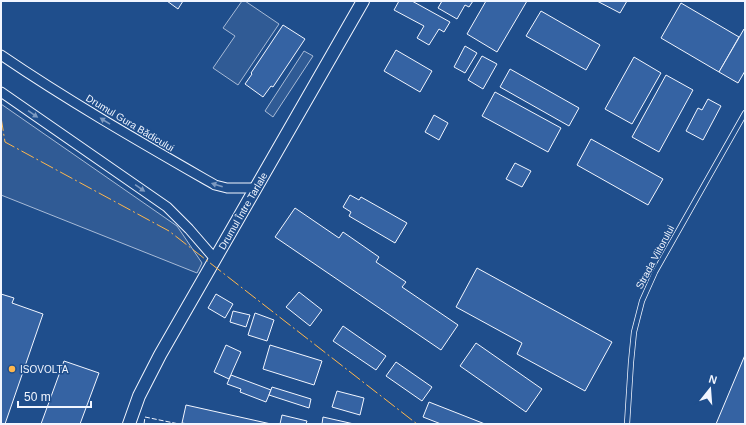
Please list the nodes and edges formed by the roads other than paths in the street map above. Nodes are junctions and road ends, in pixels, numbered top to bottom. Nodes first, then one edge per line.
1 (363, 1) edge
2 (1, 55) edge
3 (1, 92) edge
4 (745, 112) edge
5 (256, 188) junction
6 (215, 259) junction
7 (129, 424) edge
8 (627, 424) edge

1 - 5 main road, Drumul Între Tarlale
5 -> 2 street, Drumul Gura Bădicului
3 -> 6 street
4 - 8 lane, Strada Viitorului
5 - 6 main road, Drumul Între Tarlale
6 - 7 main road, Drumul Între Tarlale

